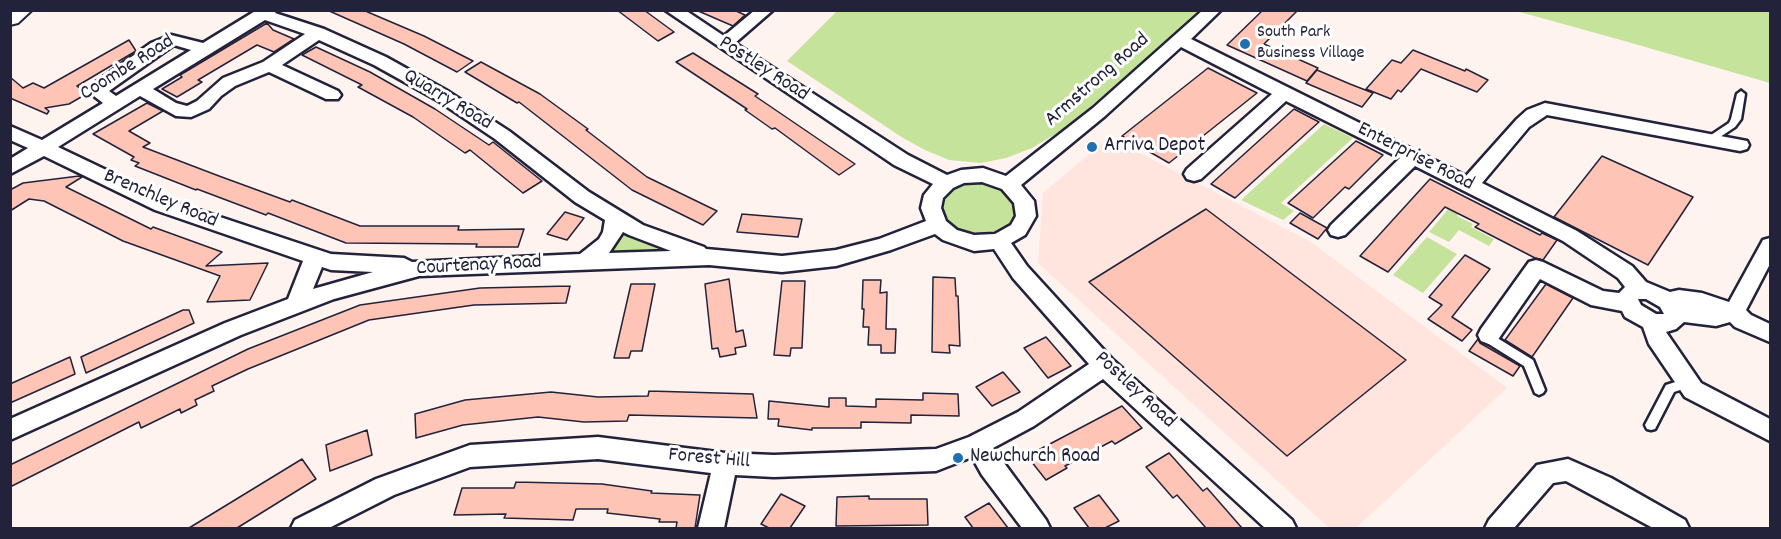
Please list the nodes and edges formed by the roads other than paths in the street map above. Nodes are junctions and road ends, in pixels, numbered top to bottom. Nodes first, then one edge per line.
1 (21, 10) edge
2 (673, 10) edge
3 (765, 10) edge
4 (1213, 10) edge
5 (266, 12) edge
6 (10, 18) edge
7 (318, 33) junction
8 (1180, 40) junction
9 (724, 44) junction
10 (202, 49) junction
11 (269, 66) junction
12 (141, 89) junction
13 (1285, 92) junction
14 (1741, 94) dead end
15 (332, 96) dead end
16 (115, 103) junction
17 (10, 132) edge
18 (1711, 139) junction
19 (1740, 145) dead end
20 (42, 148) junction
21 (1413, 157) junction
22 (10, 168) edge
23 (1194, 174) dead end
24 (946, 183) junction
25 (1009, 184) junction
26 (1469, 185) junction
27 (615, 217) junction
28 (937, 225) junction
29 (1338, 230) dead end
30 (999, 241) junction
31 (1770, 245) edge
32 (709, 256) junction
33 (315, 257) junction
34 (586, 261) junction
35 (419, 267) junction
36 (1634, 297) junction
37 (297, 304) junction
38 (1671, 307) junction
39 (1734, 312) junction
40 (1652, 322) junction
41 (1770, 333) edge
42 (1489, 335) joint
43 (1104, 366) junction
44 (1688, 383) junction
45 (1539, 390) dead end
46 (1650, 425) dead end
47 (10, 430) edge
48 (1770, 431) edge
49 (978, 444) junction
50 (725, 464) junction
51 (304, 528) edge
52 (711, 528) edge
53 (1037, 528) edge
54 (1283, 528) edge
55 (1498, 528) edge
56 (1676, 528) edge

1 - 6 street
2 - 9 street, Postley Road
3 - 9 street
4 - 8 street, Armstrong Road
5 - 7 street, Quarry Road
5 - 10 street, Coombe Road
7 - 11 street
7 - 27 street, Quarry Road
8 - 13 street, Enterprise Road
8 - 25 street, Armstrong Road
9 - 24 street, Postley Road
10 - 12 street, Coombe Road
10 - 16 street
11 - 12 street
11 - 15 street
12 - 16 street, Coombe Road
13 - 21 street, Enterprise Road
13 - 23 street
14 - 18 lane
16 - 20 street, Coombe Road
17 - 20 street, Brenchley Road
18 - 19 street
18 - 26 street
20 - 22 street, Coombe Road
20 - 33 street, Brenchley Road
21 - 26 street, Enterprise Road
21 - 29 street
24 - 25 street
24 - 28 street
25 - 30 street
26 - 36 street, Enterprise Road
27 - 32 street, Quarry Road
27 - 34 street
28 - 30 street
28 - 32 street, Courtenay Road
30 - 43 street, Postley Road
31 - 39 street
32 - 34 street, Courtenay Road
33 - 35 street, Brenchley Road
33 - 37 street
34 - 35 street, Courtenay Road
35 - 37 street, Courtenay Road
36 - 38 street, Enterprise Road
36 - 40 street, Enterprise Road
36 - 42 street
37 - 47 street, Courtenay Road
38 - 39 street, Enterprise Road
38 - 40 street
39 - 41 street
40 - 44 street
42 - 45 lane
43 - 49 street, Forest Hill
43 - 54 street, Postley Road
44 - 46 lane
44 - 48 street
49 - 50 street, Forest Hill
49 - 53 street
50 - 51 street, Forest Hill
50 - 52 street
55 - 56 street

